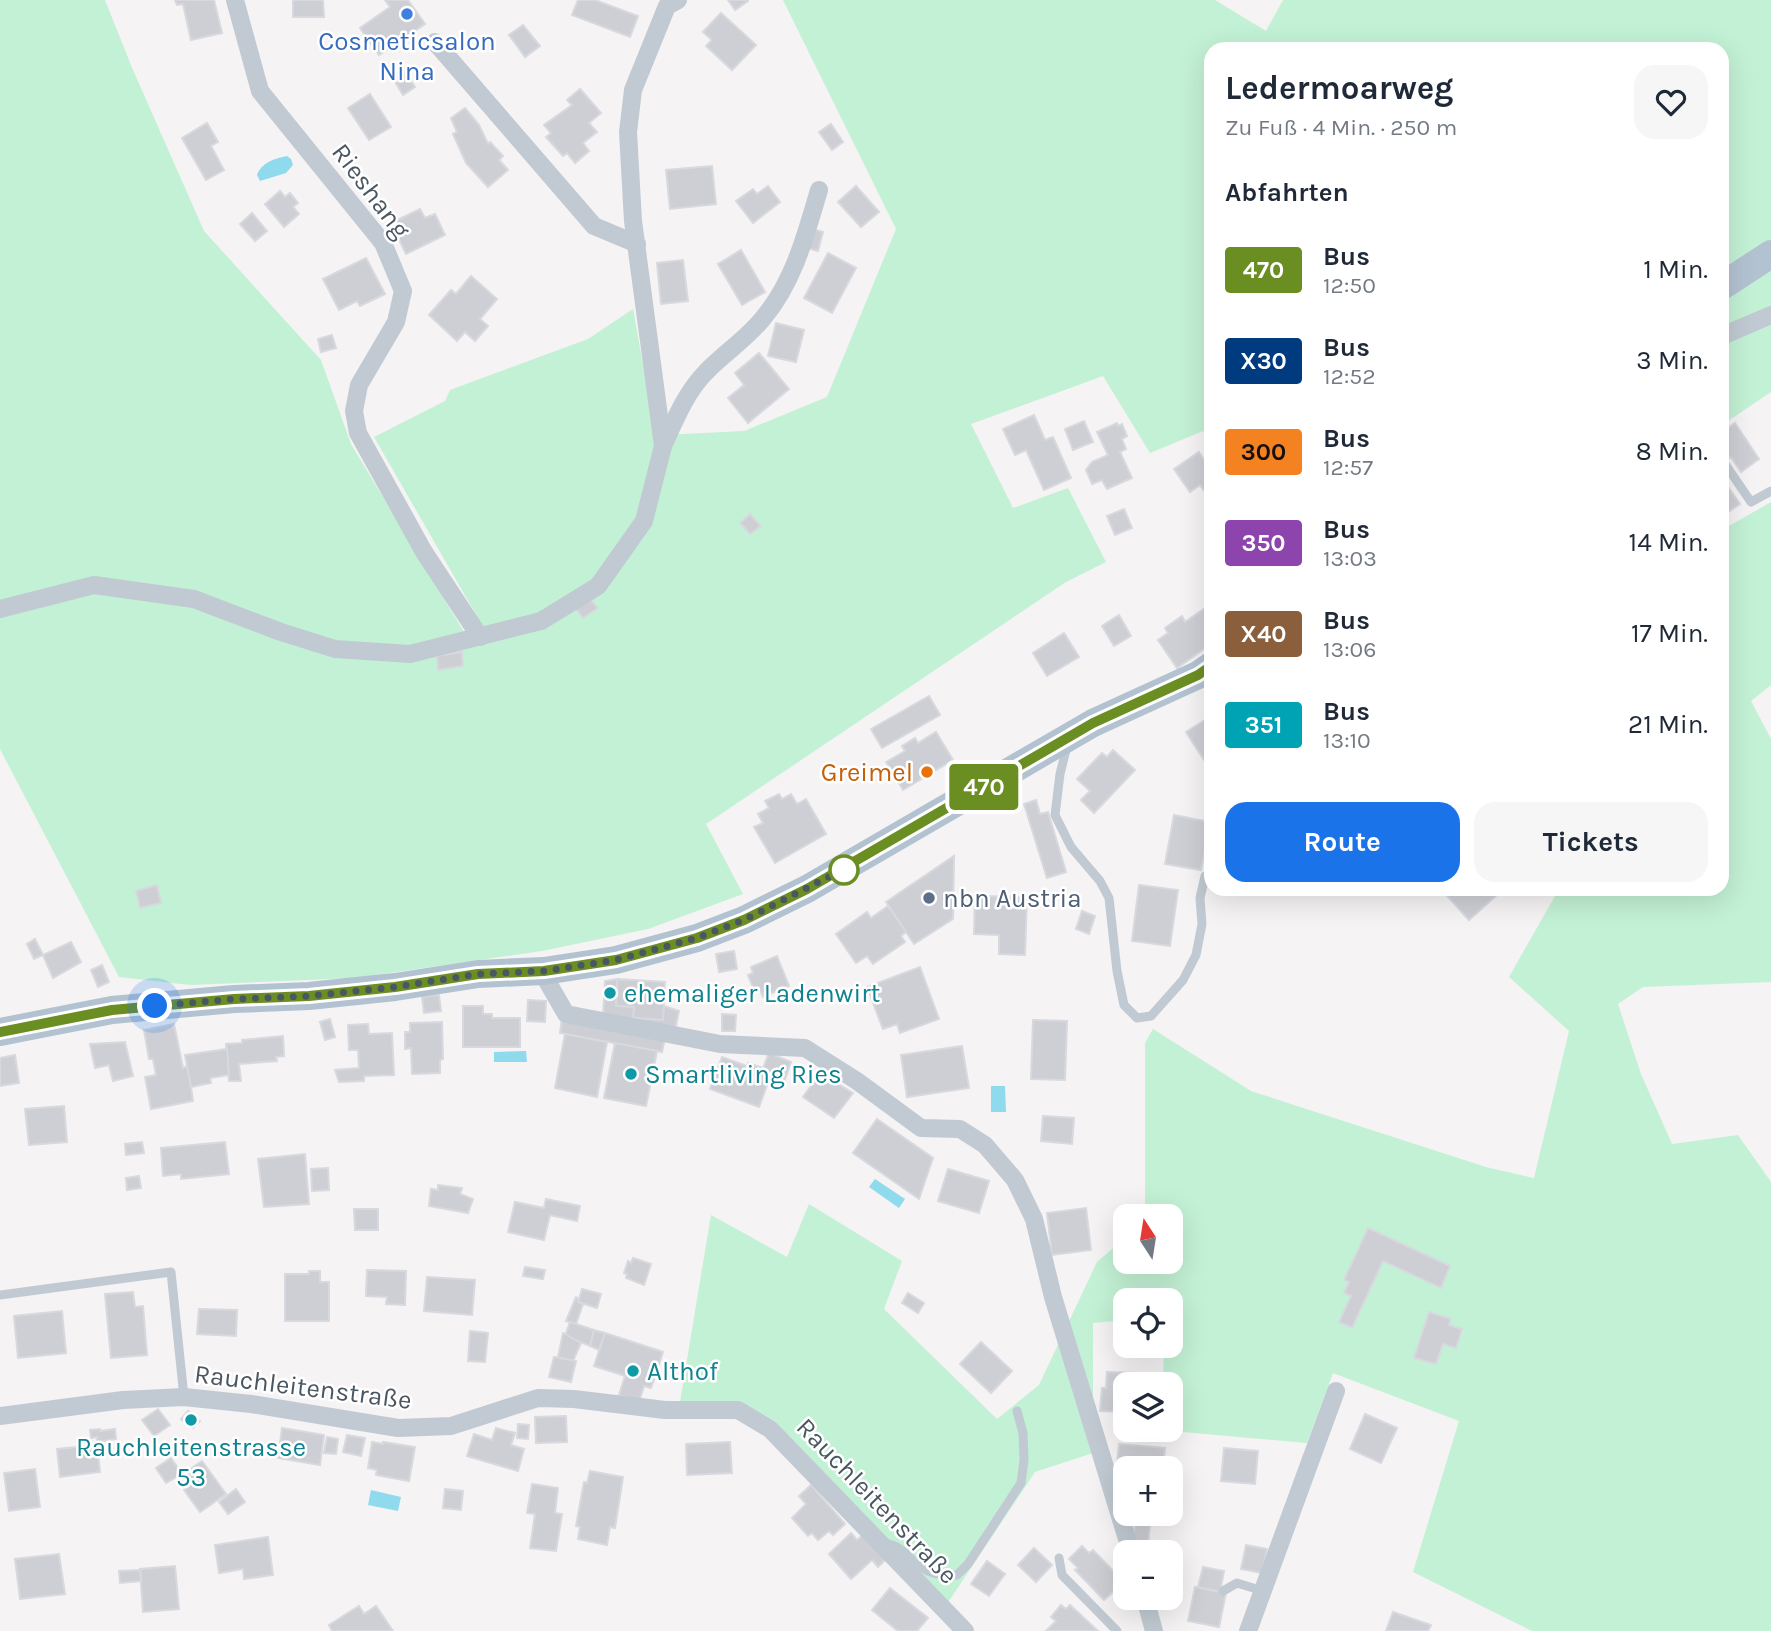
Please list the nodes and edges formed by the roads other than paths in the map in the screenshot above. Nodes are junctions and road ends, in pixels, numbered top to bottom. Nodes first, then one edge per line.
1 (235, 0) edge
2 (669, 2) edge
3 (435, 42) dead end
4 (820, 190) dead end
5 (637, 244) junction
6 (1771, 254) edge
7 (1729, 281) edge
8 (1771, 315) edge
9 (1729, 333) edge
10 (663, 446) junction
11 (1729, 470) edge
12 (1771, 491) edge
13 (0, 609) edge
14 (480, 637) junction
15 (1204, 671) edge
16 (1069, 737) junction
17 (1204, 880) edge
18 (544, 971) junction
19 (0, 1032) edge
20 (0, 1295) edge
21 (1336, 1391) dead end
22 (184, 1397) junction
23 (1017, 1411) dead end
24 (0, 1416) edge
25 (1127, 1540) edge
26 (883, 1543) junction
27 (1059, 1558) dead end
28 (1223, 1591) dead end
29 (1263, 1591) junction
30 (1148, 1610) edge
31 (1252, 1630) edge
32 (965, 1631) edge
33 (1117, 1631) edge
34 (1154, 1631) edge

1 - 14 street, Rieshang
2 - 5 street
3 - 5 street
4 - 10 street
5 - 10 street
6 - 7 main road
8 - 9 street
10 - 14 street
11 - 12 lane
13 - 14 street
15 - 16 main road
16 - 17 lane
16 - 18 main road
18 - 19 main road
18 - 25 street
20 - 22 lane
21 - 29 street
22 - 24 street, Rauchleitenstraße
22 - 26 street, Rauchleitenstraße
23 - 26 lane
26 - 32 street, Rauchleitenstraße
27 - 33 lane
28 - 29 lane
29 - 31 street
30 - 34 street

